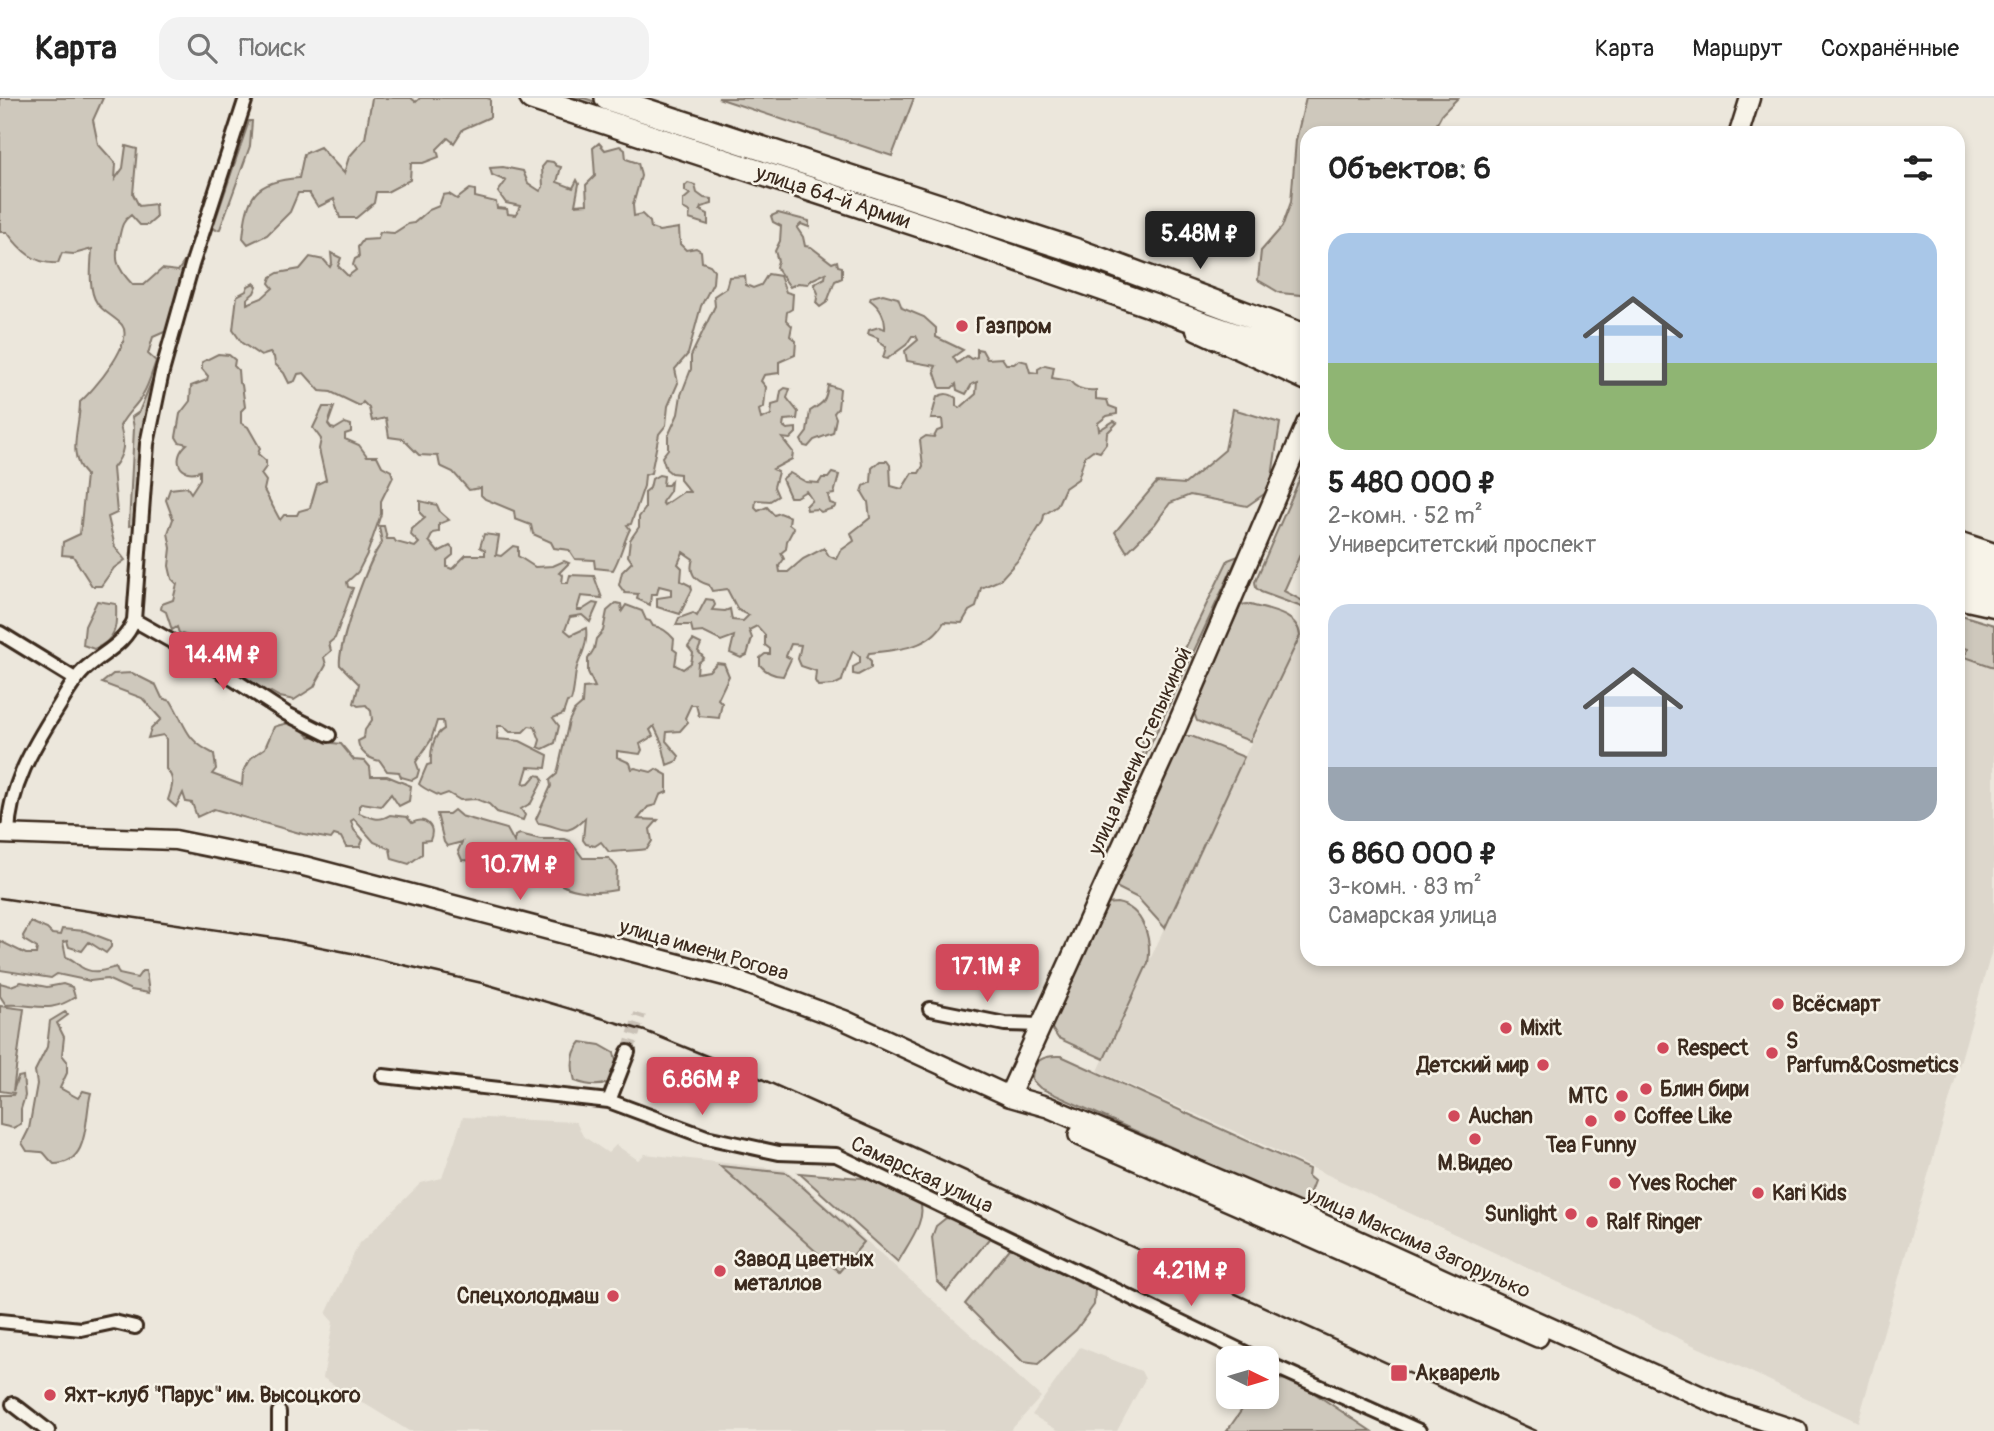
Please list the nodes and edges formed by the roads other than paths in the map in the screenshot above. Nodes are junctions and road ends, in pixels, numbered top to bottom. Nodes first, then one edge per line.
1 (246, 98) edge
2 (532, 98) edge
3 (607, 98) edge
4 (1750, 98) edge
5 (1741, 126) edge
6 (1080, 252) junction
7 (1134, 298) junction
8 (1300, 325) edge
9 (1300, 334) edge
10 (1300, 357) edge
11 (1300, 378) edge
12 (1300, 440) edge
13 (1965, 543) edge
14 (1994, 553) edge
15 (1965, 560) edge
16 (1994, 568) edge
17 (1965, 582) edge
18 (1994, 589) edge
19 (1965, 601) edge
20 (1994, 607) edge
21 (134, 620) junction
22 (0, 633) edge
23 (75, 679) junction
24 (329, 735) dead end
25 (4, 834) edge
26 (930, 1009) dead end
27 (1041, 1025) junction
28 (628, 1052) tunnel mouth
29 (383, 1076) dead end
30 (1014, 1098) junction
31 (608, 1101) junction
32 (0, 1321) edge
33 (135, 1327) dead end
34 (1231, 1346) edge
35 (1279, 1368) edge
36 (13, 1404) dead end
37 (279, 1412) dead end
38 (48, 1431) edge
39 (279, 1431) edge
40 (1419, 1431) edge
41 (1757, 1431) edge
42 (1797, 1431) edge

1 - 21 street
2 - 7 highway, улица 64-й Армии
3 - 6 highway, улица 64-й Армии
4 - 5 main road
6 - 8 main road
6 - 9 highway, улица 64-й Армии
7 - 10 highway, улица 64-й Армии
7 - 11 main road
12 - 27 main road, улица имени Степыкиной
13 - 14 main road
15 - 16 highway
17 - 18 highway
19 - 20 main road
21 - 23 street
21 - 24 street
22 - 23 street
23 - 25 street
25 - 30 main road, улица имени Рогова
26 - 27 street
27 - 30 main road, улица имени Степыкиной
28 - 31 street
29 - 31 street, Самарская улица
30 - 41 main road, улица Максима Загорулько
30 - 42 main road, улица Максима Загорулько
31 - 34 street, Самарская улица
32 - 33 street
35 - 40 street
36 - 38 street
37 - 39 street

